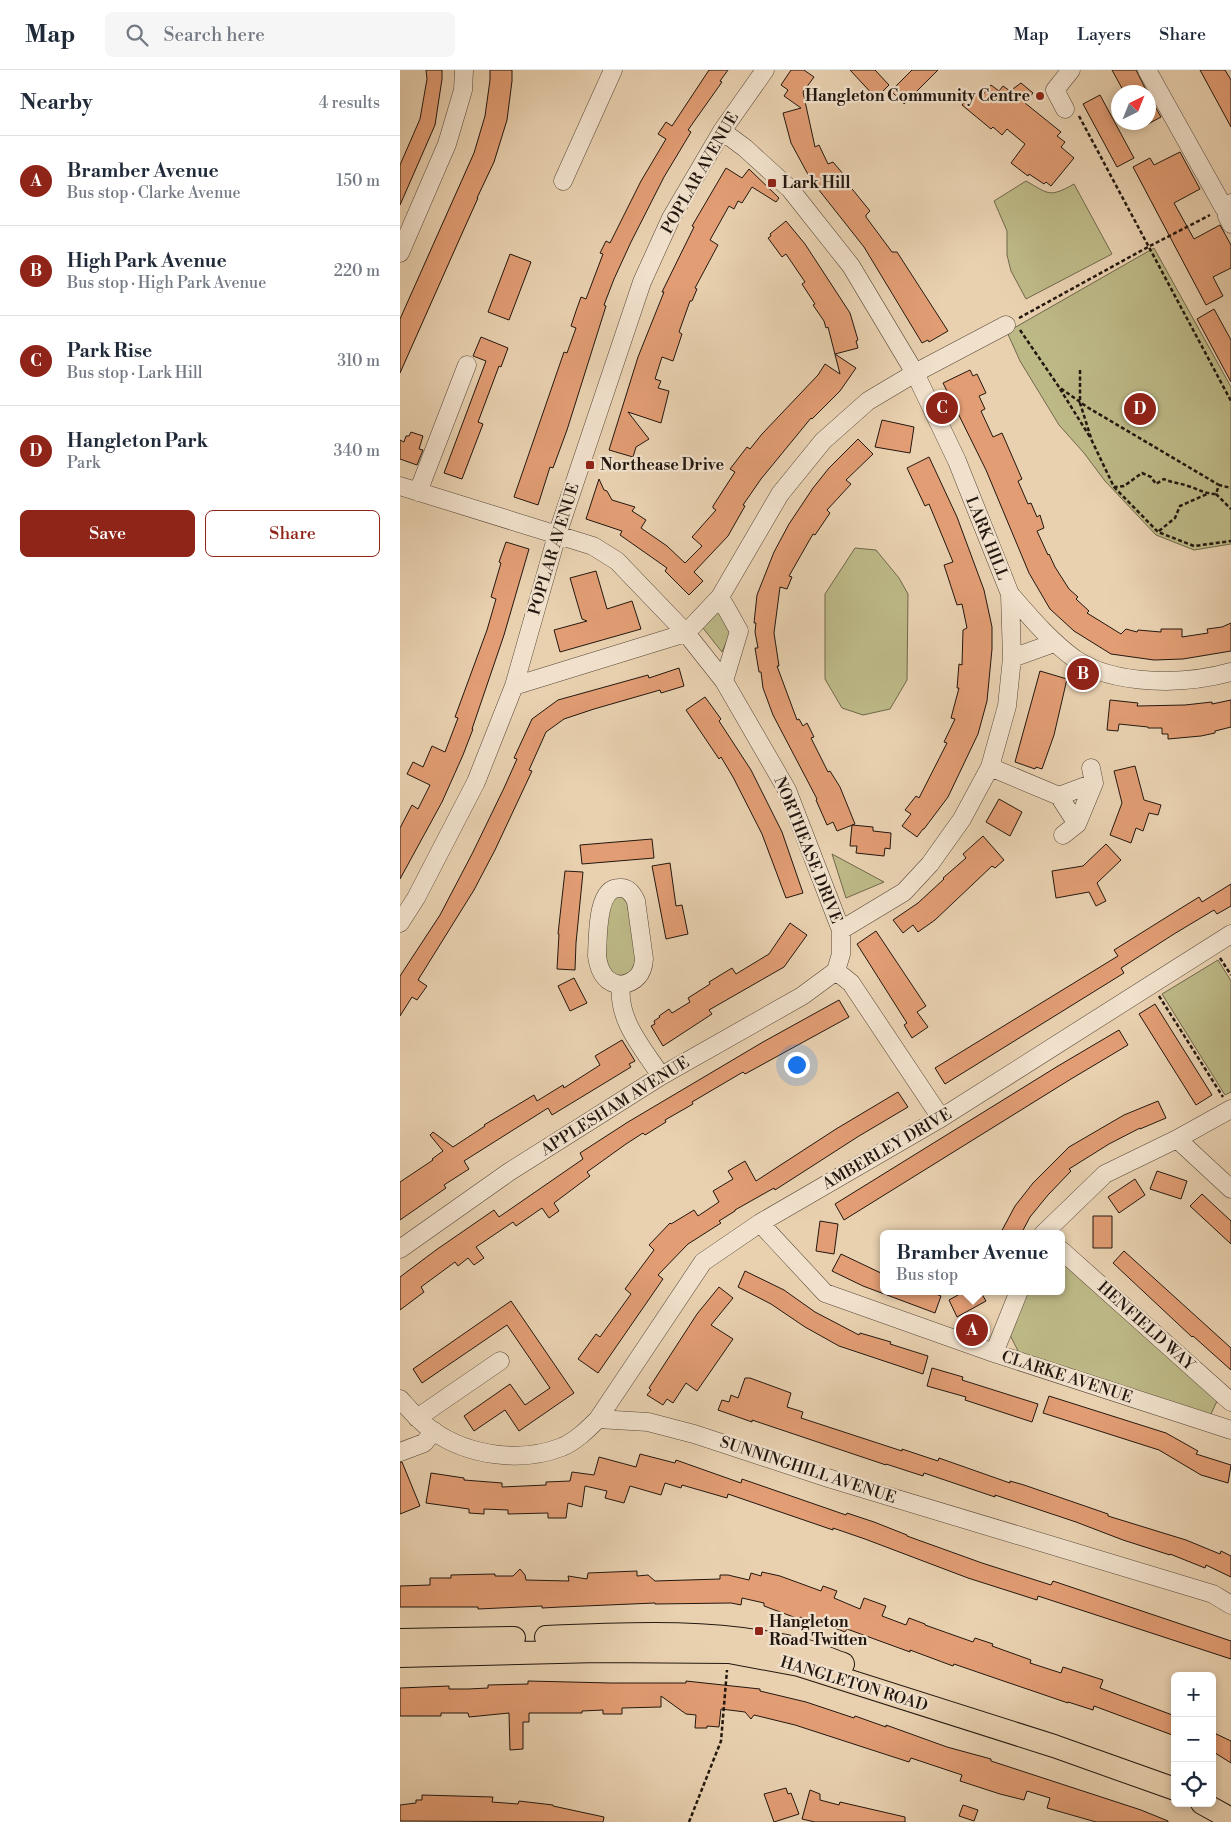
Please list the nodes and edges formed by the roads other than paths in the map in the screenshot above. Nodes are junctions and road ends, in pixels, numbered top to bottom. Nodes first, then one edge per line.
1 (464, 70) edge
2 (613, 70) edge
3 (765, 70) edge
4 (1071, 70) edge
5 (1147, 70) edge
6 (1065, 110) road end
7 (722, 130) junction
8 (563, 181) dead end
9 (1228, 213) edge
10 (400, 253) edge
11 (1013, 327) road end
12 (467, 365) dead end
13 (915, 373) junction
14 (406, 491) edge
15 (557, 535) junction
16 (1010, 594) junction
17 (720, 597) junction
18 (686, 633) junction
19 (1054, 643) junction
20 (1012, 658) junction
21 (1231, 672) edge
22 (724, 681) junction
23 (514, 686) junction
24 (990, 767) junction
25 (1059, 796) junction
26 (400, 923) edge
27 (841, 930) junction
28 (1231, 934) edge
29 (836, 972) junction
30 (621, 984) junction
31 (661, 1076) junction
32 (1231, 1109) edge
33 (941, 1118) junction
34 (1177, 1139) junction
35 (1231, 1189) edge
36 (760, 1223) junction
37 (1047, 1230) edge
38 (400, 1249) edge
39 (1065, 1254) edge
40 (1017, 1295) edge
41 (994, 1353) junction
42 (500, 1362) dead end
43 (400, 1399) edge
44 (1231, 1402) edge
45 (417, 1418) junction
46 (598, 1419) junction
47 (1231, 1430) edge
48 (434, 1431) junction
49 (400, 1452) edge
50 (1231, 1605) edge
51 (400, 1640) edge
52 (597, 1643) junction
53 (400, 1656) edge
54 (854, 1676) junction
55 (1106, 1756) junction
56 (1171, 1772) edge
57 (1171, 1787) edge
58 (1216, 1794) edge
59 (1231, 1802) edge
60 (1209, 1807) edge
61 (1231, 1819) edge

1 - 10 street
2 - 8 street
3 - 7 street, POPLAR AVENUE
4 - 6 street
5 - 9 street
7 - 13 street, LARK HILL
7 - 15 street, POPLAR AVENUE
11 - 13 street
12 - 14 street
13 - 16 street, LARK HILL
13 - 17 street
14 - 15 street, NORTHEASE DRIVE
15 - 18 street, NORTHEASE DRIVE
15 - 23 street, POPLAR AVENUE
16 - 19 street
16 - 20 street, LARK HILL
17 - 18 street
17 - 22 street
18 - 22 street, NORTHEASE DRIVE
18 - 23 street
19 - 20 street
19 - 21 street
20 - 24 street, LARK HILL
22 - 27 street, NORTHEASE DRIVE
23 - 26 street, POPLAR AVENUE
24 - 25 street
24 - 27 street, LARK HILL
25 - 25 street
27 - 29 street, NORTHEASE DRIVE
28 - 33 street, AMBERLEY DRIVE
29 - 31 street, APPLESHAM AVENUE
29 - 33 street
30 - 30 street
30 - 31 street
31 - 38 street, APPLESHAM AVENUE
32 - 34 street
33 - 36 street, AMBERLEY DRIVE
34 - 35 street
34 - 37 street
36 - 41 street, CLARKE AVENUE
36 - 46 street, AMBERLEY DRIVE
39 - 44 street, HENFIELD WAY
40 - 41 street
41 - 47 street, CLARKE AVENUE
42 - 45 street
43 - 45 street
45 - 48 street
46 - 48 street
46 - 50 street, SUNNINGHILL AVENUE
48 - 49 street
51 - 52 main road, HANGLETON ROAD
52 - 53 main road, HANGLETON ROAD
52 - 54 main road, HANGLETON ROAD
52 - 54 main road, HANGLETON ROAD
54 - 55 main road, HANGLETON ROAD
55 - 56 main road, HANGLETON ROAD
55 - 57 main road, HANGLETON ROAD
58 - 59 main road
60 - 61 main road

